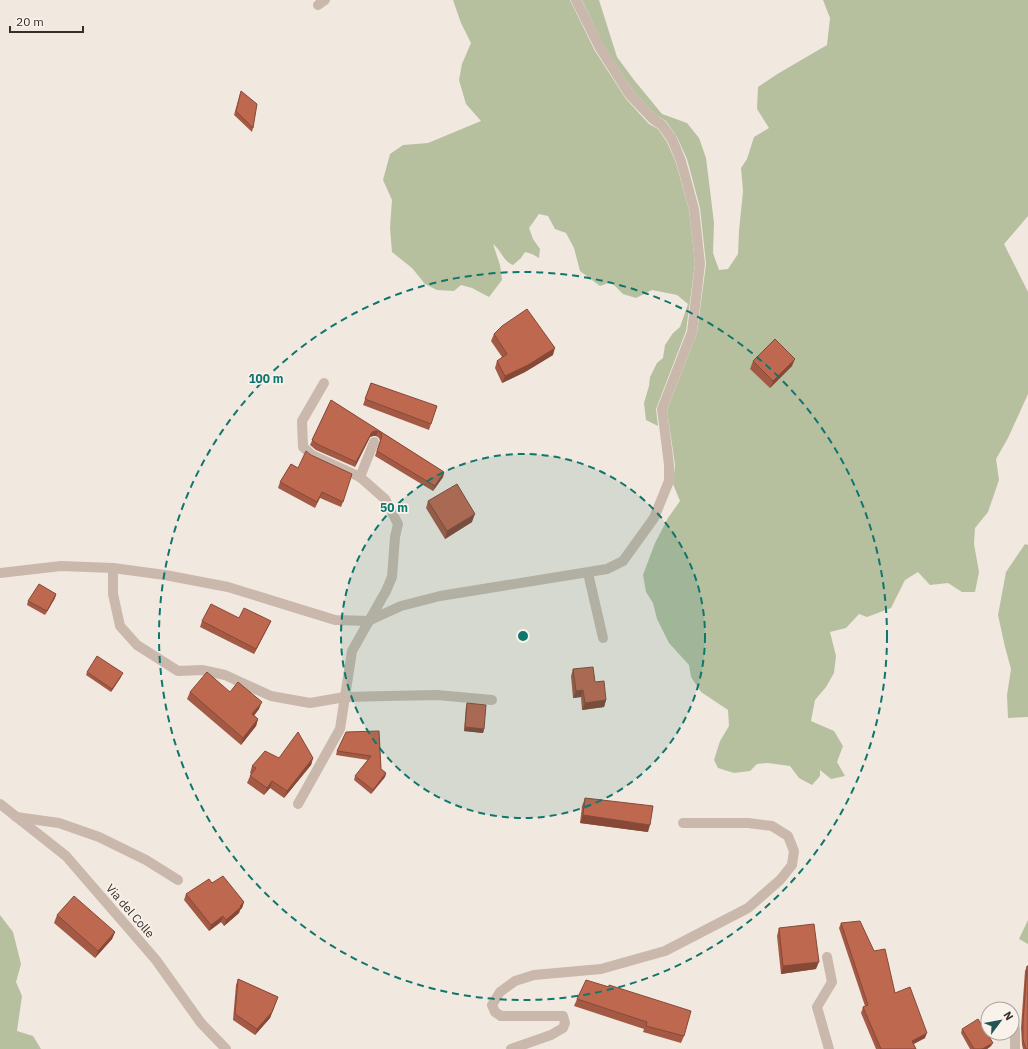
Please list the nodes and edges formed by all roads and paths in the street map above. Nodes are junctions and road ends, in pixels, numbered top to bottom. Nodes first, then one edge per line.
1 (576, 0) edge
2 (324, 383) dead end
3 (374, 442) dead end
4 (360, 477) junction
5 (113, 568) junction
6 (0, 573) edge
7 (588, 573) junction
8 (368, 621) junction
9 (603, 638) dead end
10 (345, 697) junction
11 (492, 700) dead end
12 (0, 804) edge
13 (298, 804) dead end
14 (16, 817) junction
15 (682, 823) dead end
16 (178, 880) dead end
17 (827, 957) dead end
18 (226, 1049) edge
19 (511, 1049) edge
20 (829, 1049) edge

1 - 7 street
2 - 4 street
3 - 4 street
4 - 8 street
5 - 6 street
5 - 8 street
5 - 10 street
7 - 8 street
7 - 9 street
8 - 10 street
10 - 11 street
10 - 13 street
12 - 14 street, Via del Colle
14 - 16 street
14 - 18 street, Via del Colle
15 - 19 street
17 - 20 street

